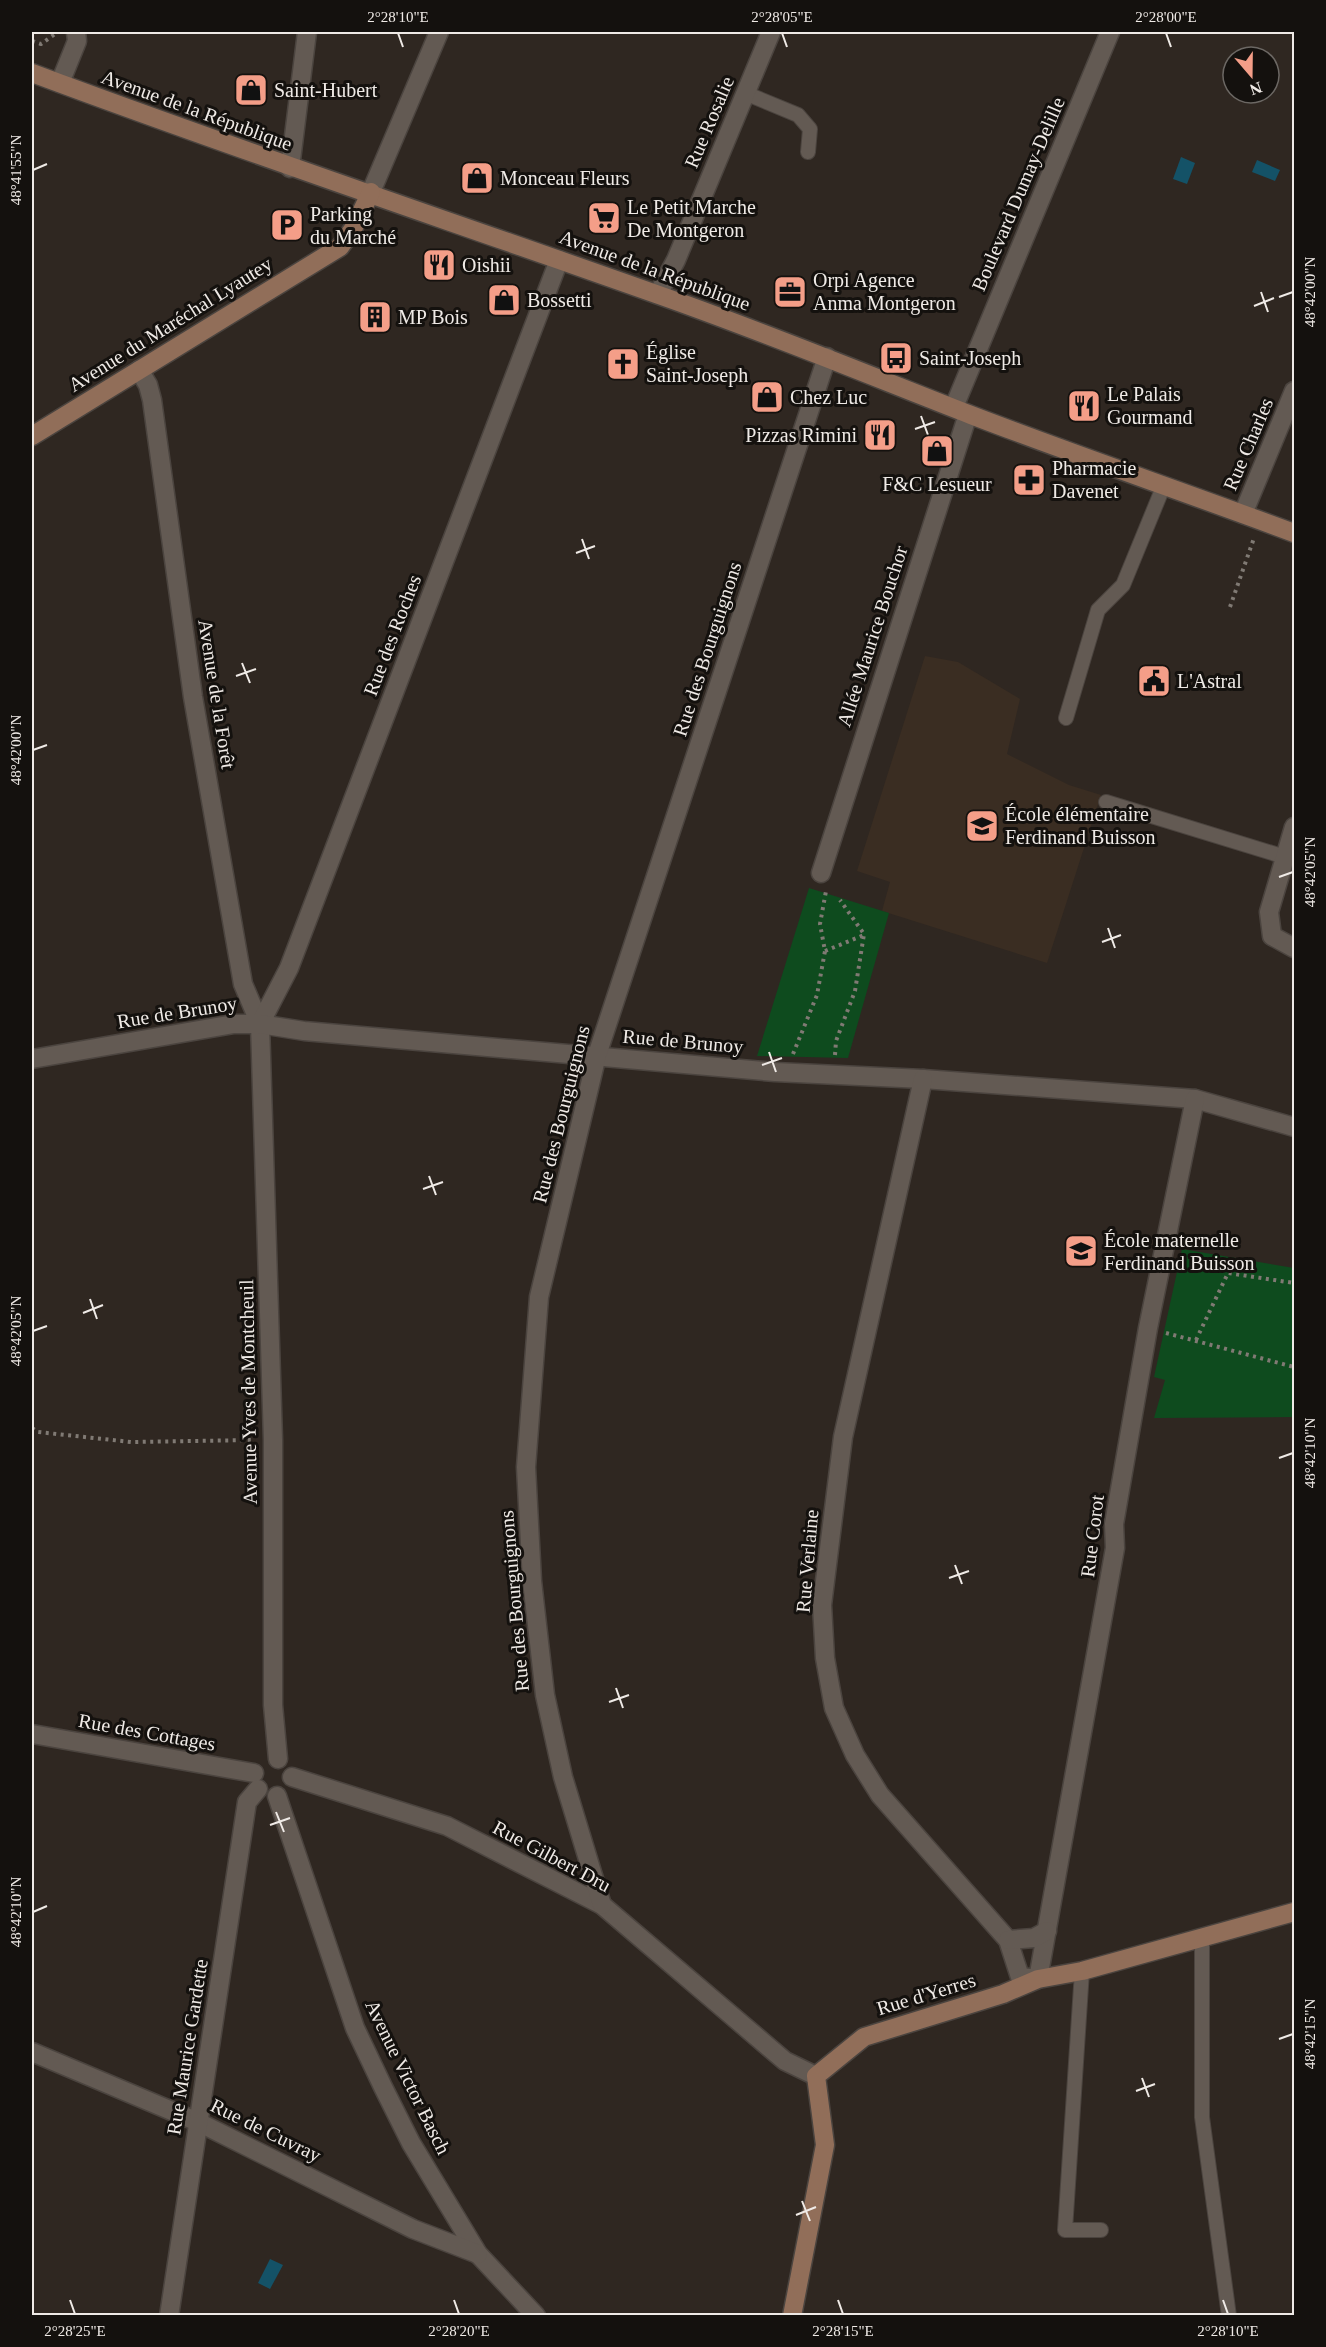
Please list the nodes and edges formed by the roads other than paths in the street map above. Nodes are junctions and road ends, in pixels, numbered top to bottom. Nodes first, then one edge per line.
1 (76, 32) edge
2 (307, 32) edge
3 (439, 32) edge
4 (771, 32) edge
5 (1110, 32) edge
6 (32, 73) edge
7 (60, 83) junction
8 (745, 93) junction
9 (808, 152) dead end
10 (290, 168) junction
11 (371, 192) junction
12 (559, 260) junction
13 (658, 294) junction
14 (827, 357) junction
15 (139, 370) junction
16 (1294, 391) edge
17 (961, 410) junction
18 (32, 436) edge
19 (1164, 484) junction
20 (1243, 514) junction
21 (1294, 533) edge
22 (1066, 718) dead end
23 (1106, 802) dead end
24 (1294, 827) edge
25 (1285, 857) junction
26 (822, 869) road end
27 (1294, 948) edge
28 (260, 1024) junction
29 (597, 1055) junction
30 (32, 1059) edge
31 (923, 1079) junction
32 (1196, 1098) junction
33 (1294, 1127) edge
34 (32, 1734) edge
35 (278, 1759) junction
36 (292, 1777) junction
37 (256, 1781) junction
38 (277, 1796) junction
39 (602, 1905) junction
40 (1294, 1912) edge
41 (1047, 1931) junction
42 (1202, 1936) junction
43 (1008, 1940) junction
44 (1082, 1971) junction
45 (1038, 1980) junction
46 (32, 2052) edge
47 (816, 2076) junction
48 (198, 2122) junction
49 (1101, 2230) dead end
50 (478, 2254) junction
51 (169, 2316) edge
52 (536, 2316) edge
53 (792, 2316) edge
54 (1229, 2316) edge

1 - 7 street
2 - 10 street
3 - 11 street
4 - 8 street, Rue Rosalie
5 - 17 street, Boulevard Dumay-Delille
6 - 7 main road, Avenue de la République
7 - 10 main road, Avenue de la République
8 - 9 lane
8 - 13 street, Rue Rosalie
10 - 11 main road, Avenue de la République
11 - 12 main road, Avenue de la République
11 - 15 main road, Avenue du Maréchal Lyautey
12 - 13 main road, Avenue de la République
12 - 28 street, Rue des Roches
13 - 14 main road, Avenue de la République
14 - 17 main road, Avenue de la République
14 - 29 street, Rue des Bourguignons
15 - 18 main road, Avenue du Maréchal Lyautey
15 - 28 street, Avenue de la Forêt
16 - 20 street, Rue Charles
17 - 19 main road, Avenue de la République
17 - 26 street, Allée Maurice Bouchor
19 - 20 main road, Avenue de la République
19 - 22 lane
20 - 21 main road, Avenue de la République
23 - 25 lane
24 - 25 street
25 - 27 street
28 - 29 street, Rue de Brunoy
28 - 30 street, Rue de Brunoy
28 - 35 street, Avenue Yves de Montcheuil
29 - 31 street, Rue de Brunoy
29 - 39 street, Rue des Bourguignons
31 - 32 street, Rue de Brunoy
31 - 43 street, Rue Verlaine
32 - 33 street, Rue de Brunoy
32 - 41 street, Rue Corot
34 - 37 street, Rue des Cottages
35 - 36 street
35 - 37 street
36 - 38 street
36 - 39 street, Rue Gilbert Dru
37 - 38 street
37 - 48 street, Rue Maurice Gardette
38 - 50 street, Avenue Victor Basch
39 - 47 street, Rue Gilbert Dru
40 - 42 main road, Rue d'Yerres
41 - 43 street
41 - 45 street, Rue Corot
42 - 44 main road, Rue d'Yerres
42 - 54 lane
43 - 45 street, Rue Verlaine
44 - 45 main road, Rue d'Yerres
44 - 49 lane
45 - 47 main road, Rue d'Yerres
46 - 48 street, Rue de Cuvray
47 - 53 main road
48 - 50 street, Rue de Cuvray
48 - 51 street, Rue Maurice Gardette
50 - 52 street, Avenue Victor Basch

